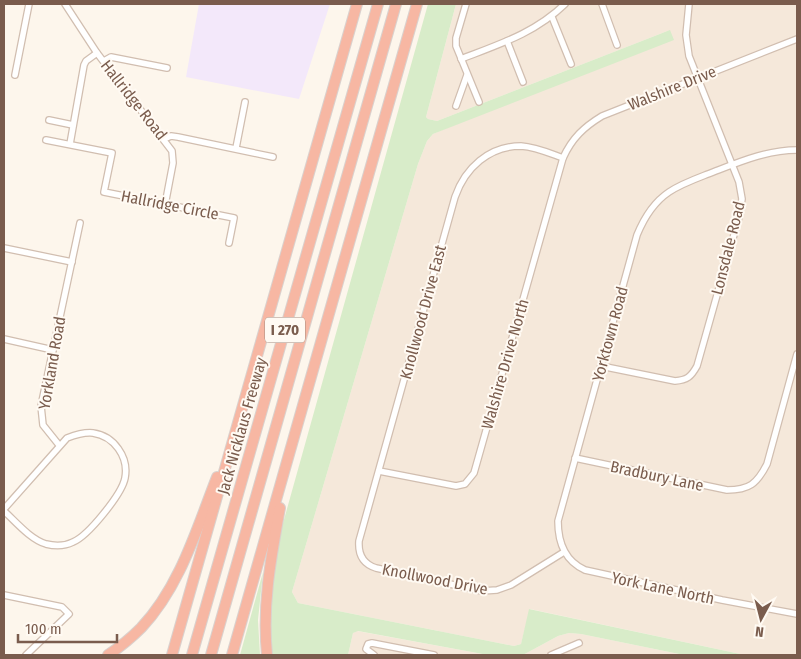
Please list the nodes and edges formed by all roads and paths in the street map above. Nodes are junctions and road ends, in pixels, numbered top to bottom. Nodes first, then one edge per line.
1 (29, 4) edge
2 (65, 4) edge
3 (357, 4) edge
4 (378, 4) edge
5 (396, 4) edge
6 (417, 4) edge
7 (466, 4) edge
8 (566, 4) edge
9 (602, 4) edge
10 (689, 4) edge
11 (552, 17) junction
12 (797, 39) edge
13 (507, 41) junction
14 (617, 45) dead end
15 (97, 54) junction
16 (461, 59) junction
17 (104, 61) junction
18 (571, 64) dead end
19 (167, 68) dead end
20 (15, 75) dead end
21 (468, 75) junction
22 (698, 78) junction
23 (523, 82) dead end
24 (245, 102) dead end
25 (479, 102) dead end
26 (456, 106) dead end
27 (49, 120) dead end
28 (73, 124) junction
29 (164, 139) junction
30 (46, 140) dead end
31 (70, 144) junction
32 (236, 148) junction
33 (797, 150) edge
34 (273, 157) dead end
35 (562, 158) junction
36 (732, 164) junction
37 (165, 205) junction
38 (80, 223) dead end
39 (229, 243) dead end
40 (4, 248) edge
41 (72, 262) junction
42 (4, 339) edge
43 (53, 350) junction
44 (797, 354) edge
45 (601, 366) junction
46 (59, 445) junction
47 (230, 454) junction
48 (575, 458) junction
49 (287, 464) junction
50 (379, 471) junction
51 (4, 510) edge
52 (564, 552) junction
53 (360, 556) joint
54 (4, 595) edge
55 (797, 614) edge
56 (579, 643) dead end
57 (26, 655) edge
58 (108, 655) edge
59 (172, 655) edge
60 (192, 655) edge
61 (211, 655) edge
62 (232, 655) edge
63 (267, 655) edge
64 (374, 655) edge
65 (434, 655) edge
66 (551, 655) edge

1 - 20 street
2 - 15 street, Hallridge Road
3 - 47 highway
4 - 60 highway, Jack Nicklaus Freeway / I 270
5 - 61 highway, Jack Nicklaus Freeway / I 270
6 - 49 highway
7 - 16 street
8 - 11 street
9 - 14 street
10 - 22 street, Lonsdale Road
11 - 13 street
11 - 18 street
12 - 22 street, Walshire Drive
13 - 16 street
13 - 23 street
15 - 17 street, Hallridge Road
15 - 28 street
16 - 21 street
17 - 19 street
17 - 29 street, Hallridge Road
21 - 25 street
21 - 26 street
22 - 35 street, Walshire Drive
22 - 36 street, Lonsdale Road
24 - 32 street
27 - 28 street
28 - 31 street
29 - 32 street
29 - 37 street, Hallridge Road
30 - 31 street, Hallridge Circle
31 - 37 street, Hallridge Circle
32 - 34 street
33 - 36 street, Yorktown Road
35 - 50 street, Knollwood Drive East
35 - 50 street, Walshire Drive North
36 - 45 street, Yorktown Road
36 - 45 street, Lonsdale Road
37 - 39 street, Hallridge Circle
38 - 41 street, Yorkland Road
40 - 41 street
41 - 43 street, Yorkland Road
42 - 43 street
43 - 46 street, Yorkland Road
44 - 48 street, Bradbury Lane
45 - 48 street, Yorktown Road
46 - 51 street
46 - 51 street
47 - 58 highway
47 - 59 highway
48 - 52 street, Yorktown Road
49 - 62 highway
49 - 63 highway
50 - 53 street, Knollwood Drive East
52 - 53 street, Knollwood Drive
52 - 55 street, York Lane North
54 - 57 street
56 - 66 street
64 - 65 street

